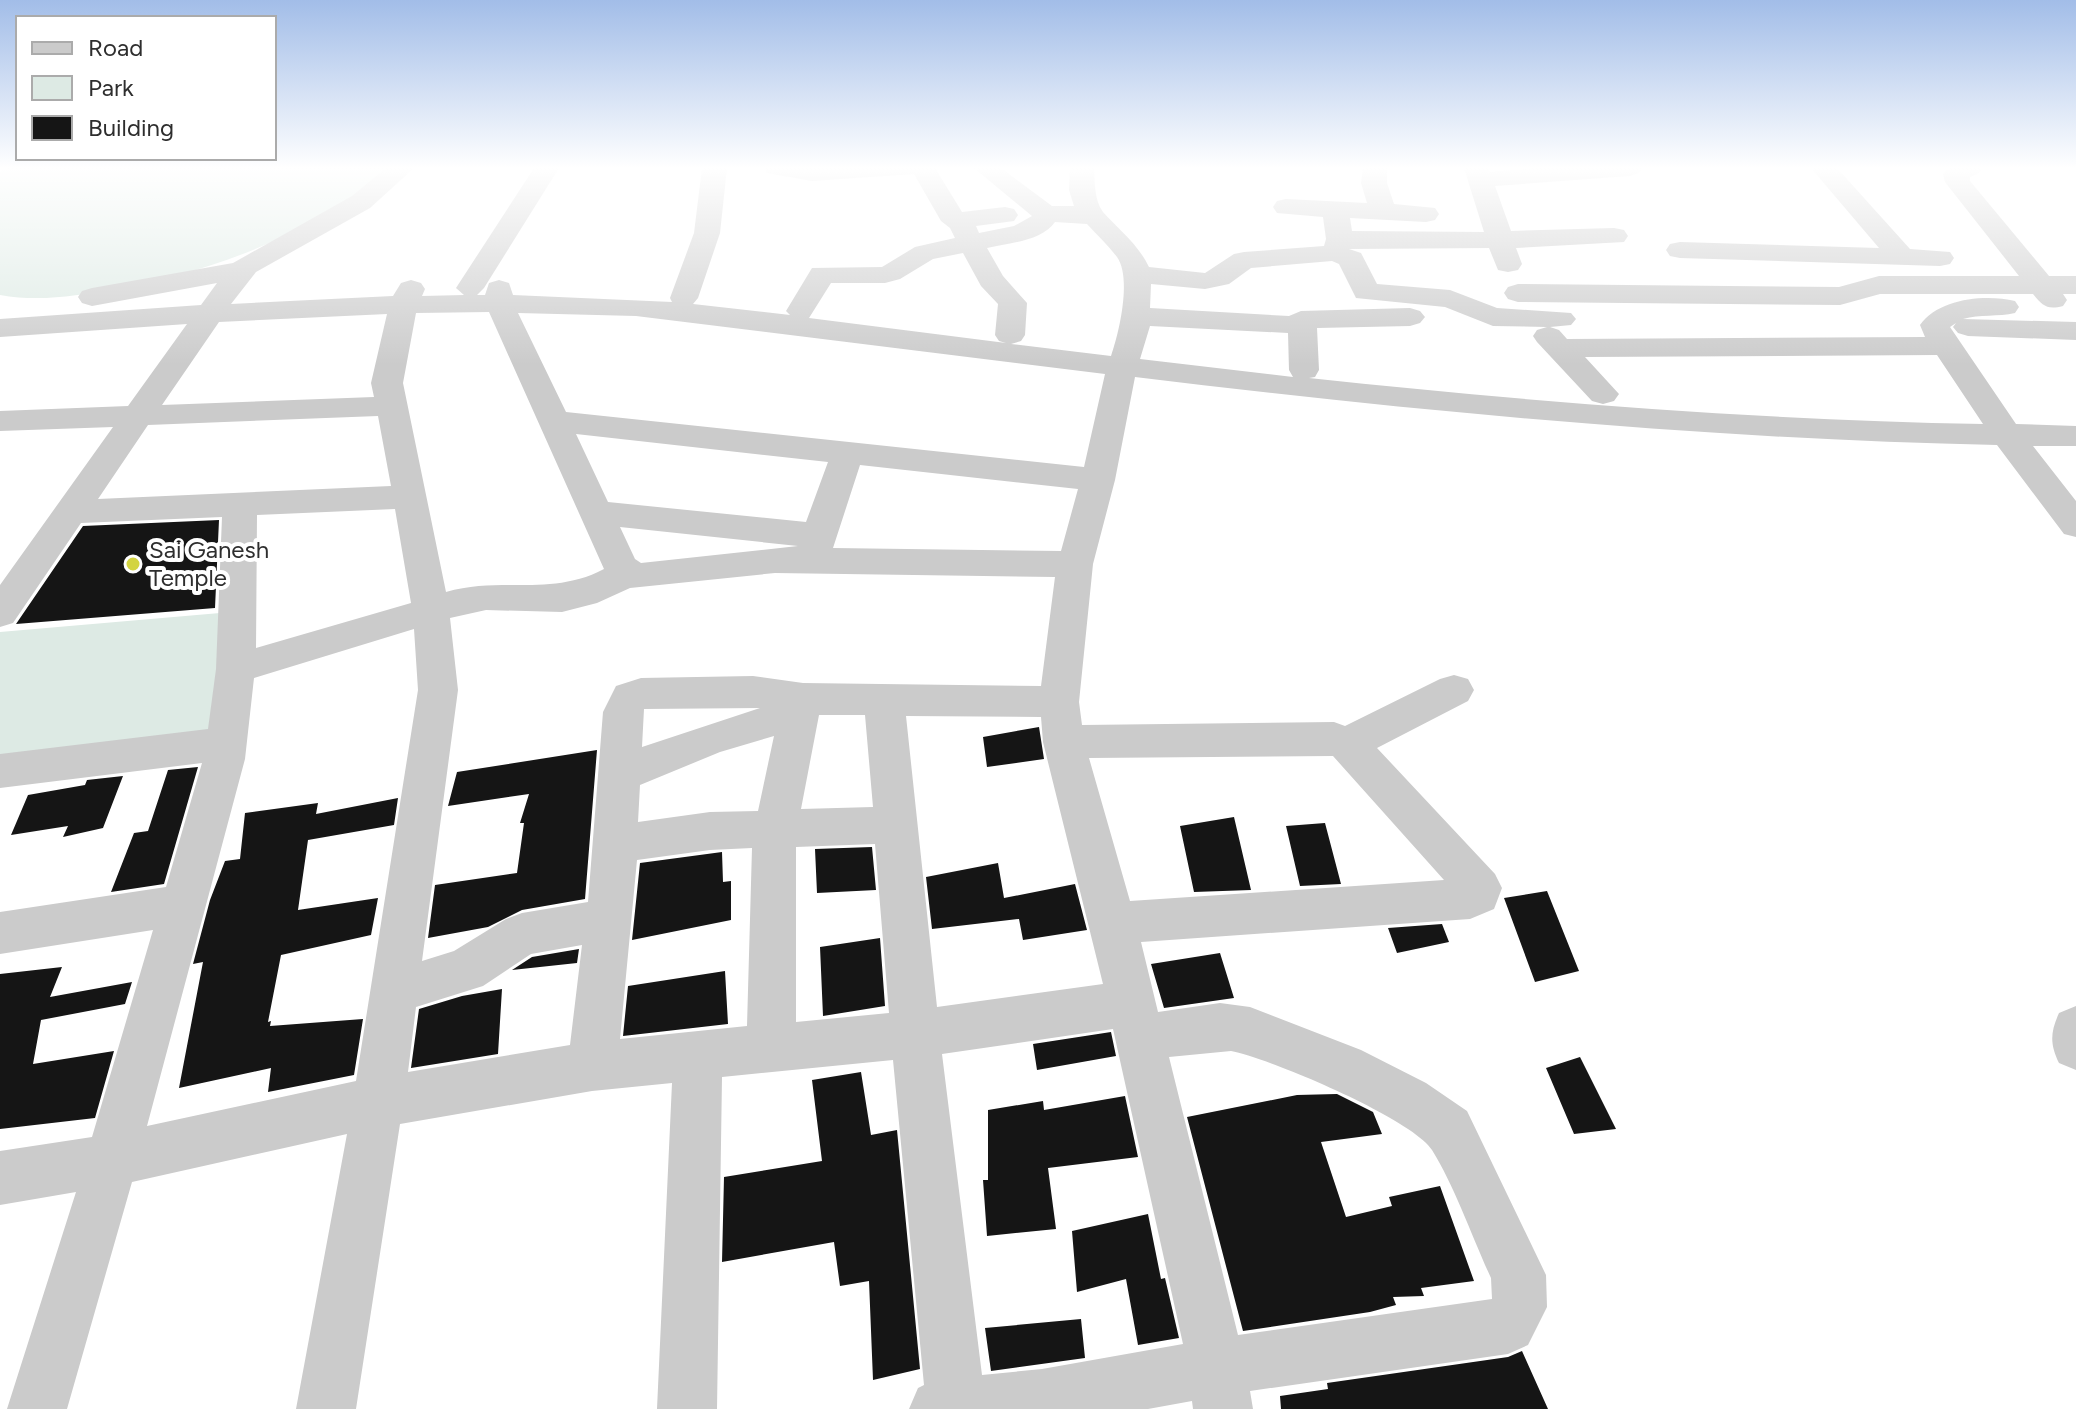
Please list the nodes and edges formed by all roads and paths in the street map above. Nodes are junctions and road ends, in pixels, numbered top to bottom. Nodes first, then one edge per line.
1 (965, 233) edge
2 (314, 234) edge
3 (517, 234) edge
4 (707, 234) edge
5 (963, 234) edge
6 (1109, 234) edge
7 (1336, 234) edge
8 (1414, 234) edge
9 (1499, 234) edge
10 (1547, 234) edge
11 (1551, 234) edge
12 (1878, 234) edge
13 (2000, 234) edge
14 (1337, 246) junction
15 (1614, 248) dead end
16 (1680, 250) dead end
17 (1897, 257) junction
18 (2022, 261) junction
19 (1137, 274) junction
20 (1182, 279) junction
21 (1913, 284) junction
22 (226, 293) junction
23 (490, 293) junction
24 (1803, 295) junction
25 (408, 296) junction
26 (684, 298) junction
27 (0, 300) edge
28 (2066, 304) edge
29 (801, 311) junction
30 (0, 313) edge
31 (1485, 315) junction
32 (1181, 317) junction
33 (1532, 319) junction
34 (1296, 325) junction
35 (0, 328) edge
36 (1010, 335) junction
37 (1944, 341) junction
38 (1129, 344) junction
39 (1559, 348) junction
40 (2076, 357) edge
41 (1304, 370) junction
42 (1397, 388) junction
43 (1586, 399) junction
44 (392, 406) junction
45 (138, 414) junction
46 (2076, 415) edge
47 (0, 421) edge
48 (553, 421) junction
49 (2000, 425) junction
50 (2076, 436) edge
51 (848, 453) junction
52 (1098, 480) junction
53 (410, 497) junction
54 (240, 505) junction
55 (69, 512) junction
56 (595, 512) junction
57 (2076, 525) edge
58 (814, 548) junction
59 (1075, 564) junction
60 (627, 573) junction
61 (430, 610) junction
62 (0, 613) edge
63 (236, 669) junction
64 (1454, 690) dead end
65 (884, 700) junction
66 (801, 707) junction
67 (1061, 722) junction
68 (227, 743) junction
69 (1348, 744) junction
70 (0, 771) edge
71 (619, 776) junction
72 (896, 825) junction
73 (777, 829) junction
74 (616, 844) junction
75 (185, 905) junction
76 (608, 920) junction
77 (1113, 923) junction
78 (0, 933) edge
79 (395, 991) junction
80 (1135, 1021) junction
81 (2076, 1030) edge
82 (915, 1034) junction
83 (2076, 1046) edge
84 (771, 1047) junction
85 (698, 1055) junction
86 (592, 1066) junction
87 (378, 1102) junction
88 (112, 1160) junction
89 (0, 1178) edge
90 (1220, 1388) edge
91 (948, 1408) edge
92 (37, 1409) edge
93 (326, 1409) edge
94 (687, 1409) edge

1 - 36 street
2 - 22 street
3 - 23 street
4 - 26 street
5 - 29 street
6 - 19 street
7 - 14 street
8 - 14 street
9 - 33 street
10 - 24 street
11 - 15 street
12 - 17 street
13 - 18 street
14 - 20 street
14 - 31 street
16 - 17 street
17 - 18 street
17 - 21 street
18 - 28 street
19 - 20 street
19 - 38 street
20 - 32 street
21 - 24 street
21 - 28 street
22 - 25 street
22 - 27 street
22 - 30 street
22 - 35 street
22 - 45 street
23 - 25 street
23 - 26 street
23 - 38 street
23 - 48 street
24 - 33 street
25 - 44 street
26 - 29 street
28 - 37 street
29 - 36 street
31 - 33 street
31 - 34 street
32 - 34 street
32 - 38 street
33 - 39 street
34 - 41 street
36 - 38 street
37 - 39 street
37 - 40 street
37 - 49 street
38 - 41 street
38 - 42 street
38 - 52 street
39 - 43 street
41 - 42 street
42 - 43 street
43 - 49 street
44 - 45 street
44 - 53 street
45 - 47 street
45 - 55 street
46 - 49 street
48 - 51 street
48 - 56 street
49 - 50 street
49 - 57 street
51 - 52 street
51 - 58 street
52 - 59 street
53 - 54 street
53 - 61 street
54 - 55 street
54 - 63 street
55 - 62 street
56 - 58 street
56 - 60 street
58 - 59 street
58 - 60 street
59 - 67 street
60 - 61 street
61 - 63 street
61 - 79 street
63 - 68 street
64 - 69 street
65 - 66 street
65 - 67 street
65 - 72 street
66 - 71 street
66 - 71 street
66 - 73 street
67 - 69 street
67 - 77 street
68 - 70 street
68 - 75 street
69 - 77 street
71 - 74 street
72 - 73 street
72 - 82 street
73 - 74 street
73 - 84 street
74 - 76 street
75 - 78 street
75 - 88 street
76 - 79 street
76 - 86 street
77 - 80 street
79 - 87 street
80 - 82 street
80 - 90 street
80 - 90 street
81 - 83 street
82 - 84 street
82 - 91 street
84 - 85 street
85 - 86 street
85 - 94 street
86 - 87 street
87 - 88 street
87 - 93 street
88 - 89 street
88 - 92 street
90 - 91 street

